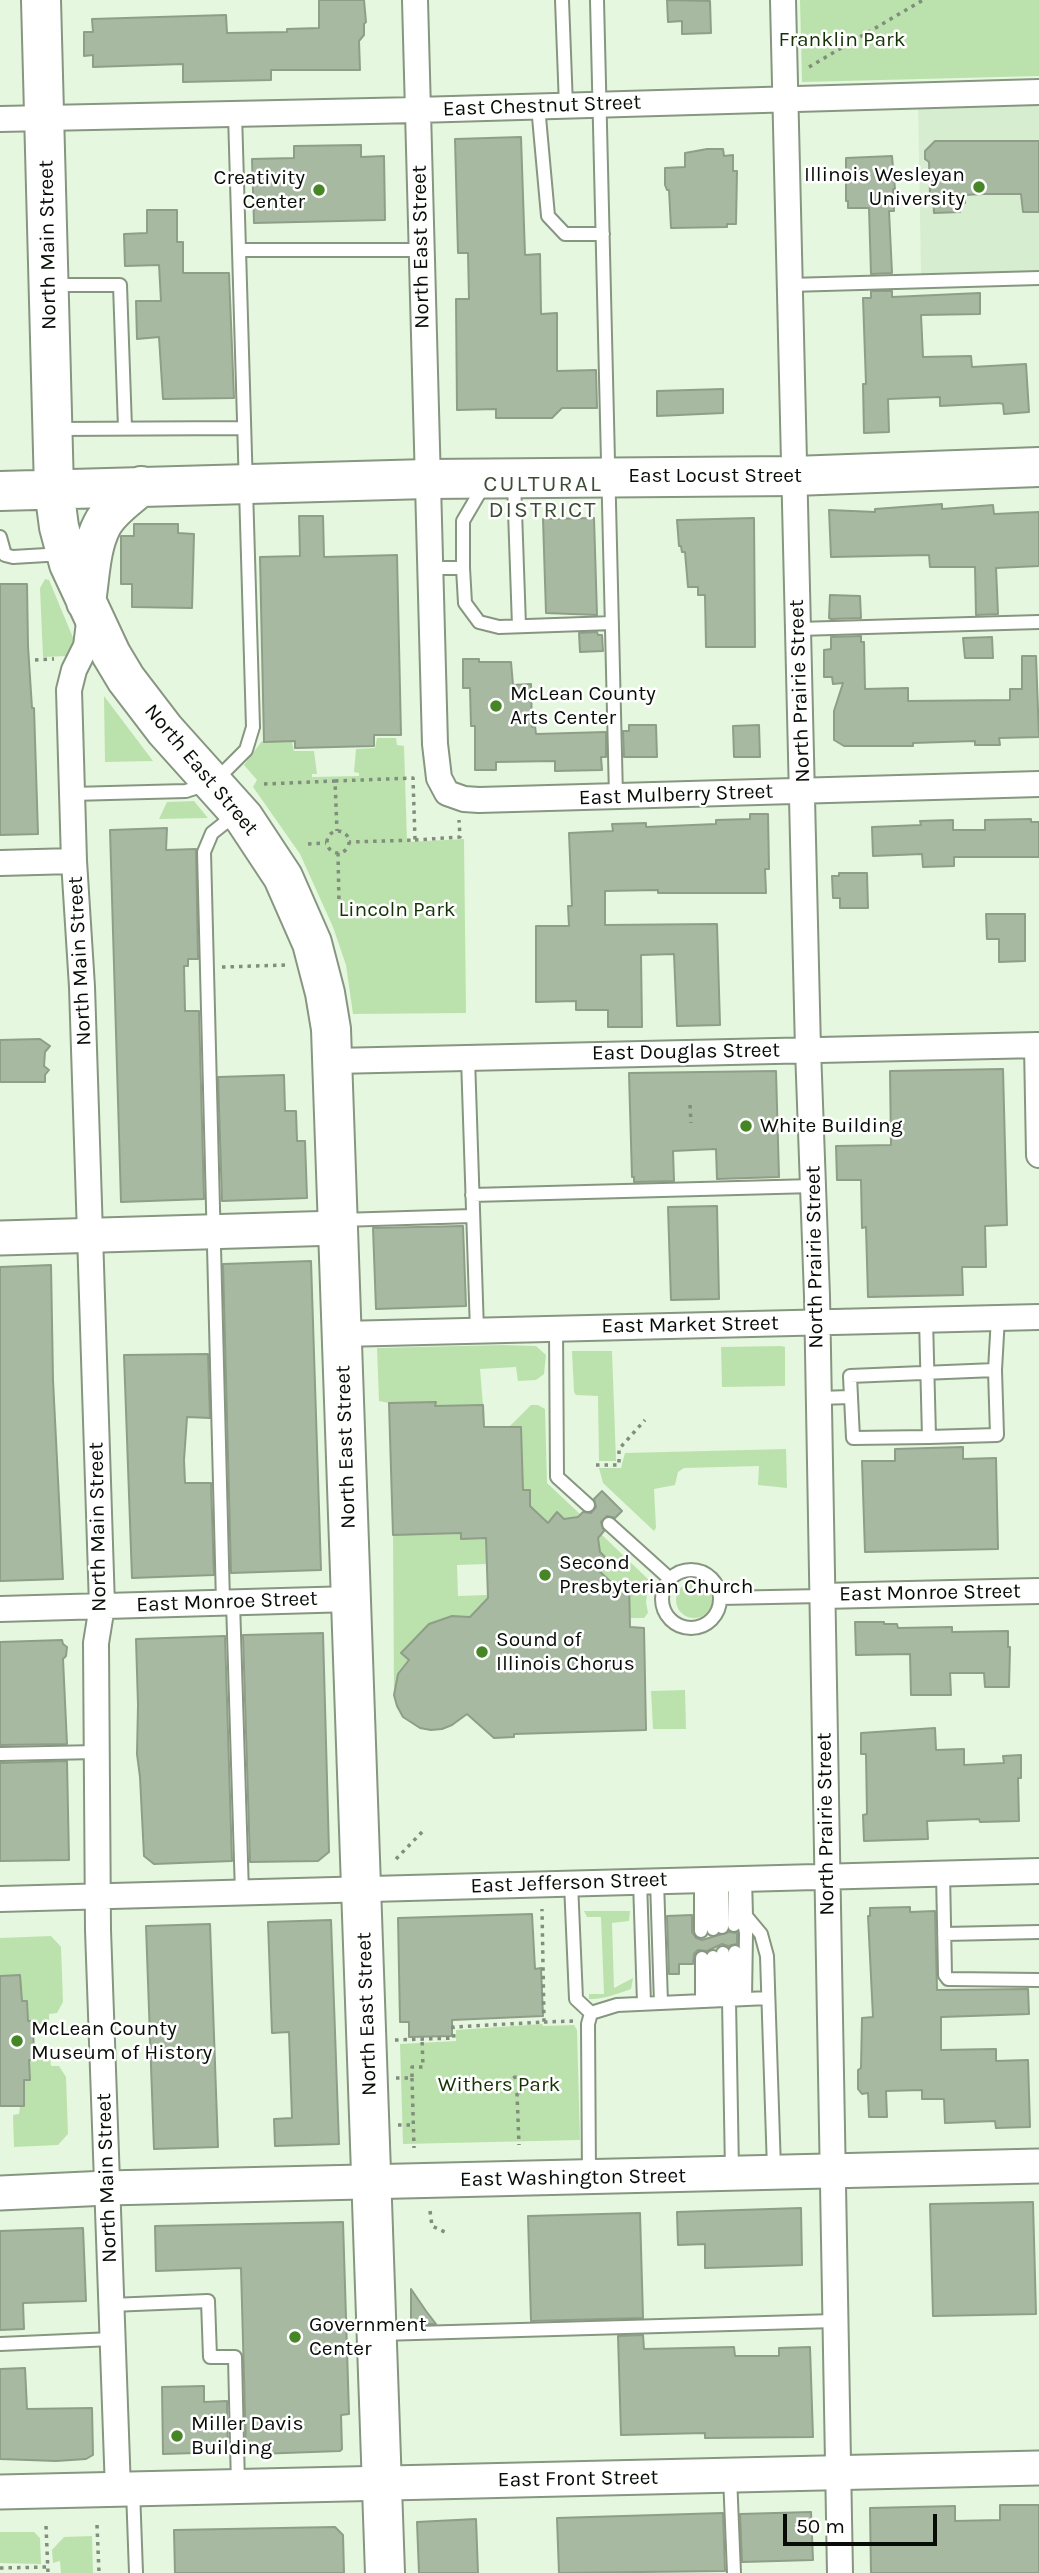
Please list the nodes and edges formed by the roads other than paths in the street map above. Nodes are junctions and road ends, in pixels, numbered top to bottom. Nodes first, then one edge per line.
1 (41, 0) edge
2 (415, 0) edge
3 (562, 0) edge
4 (597, 0) edge
5 (783, 0) edge
6 (1039, 92) edge
7 (785, 99) junction
8 (601, 105) junction
9 (538, 106) junction
10 (566, 106) junction
11 (417, 110) junction
12 (235, 114) junction
13 (45, 117) junction
14 (0, 119) edge
15 (603, 234) junction
16 (239, 250) junction
17 (421, 250) junction
18 (1039, 278) edge
19 (49, 285) junction
20 (789, 285) junction
21 (125, 428) junction
22 (244, 428) junction
23 (53, 429) junction
24 (1039, 467) edge
25 (609, 476) junction
26 (794, 476) junction
27 (501, 478) junction
28 (427, 479) junction
29 (246, 484) junction
30 (141, 486) junction
31 (54, 489) junction
32 (0, 491) edge
33 (0, 537) edge
34 (65, 554) junction
35 (429, 568) junction
36 (463, 568) junction
37 (89, 606) junction
38 (1039, 622) edge
39 (612, 623) junction
40 (519, 626) junction
41 (798, 629) junction
42 (214, 782) junction
43 (1039, 784) edge
44 (443, 787) joint
45 (803, 791) junction
46 (72, 794) junction
47 (616, 796) junction
48 (239, 811) junction
49 (74, 861) junction
50 (0, 863) edge
51 (1038, 1045) edge
52 (807, 1049) junction
53 (468, 1058) junction
54 (334, 1061) junction
55 (1039, 1155) edge
56 (814, 1186) junction
57 (472, 1195) junction
58 (473, 1216) junction
59 (338, 1224) junction
60 (214, 1231) junction
61 (90, 1235) junction
62 (0, 1238) edge
63 (1039, 1317) edge
64 (998, 1318) junction
65 (926, 1319) junction
66 (816, 1322) junction
67 (556, 1329) junction
68 (477, 1331) junction
69 (342, 1334) junction
70 (995, 1370) junction
71 (927, 1373) junction
72 (851, 1397) junction
73 (818, 1398) junction
74 (929, 1437) junction
75 (588, 1506) dead end
76 (609, 1524) dead end
77 (670, 1579) junction
78 (1039, 1591) edge
79 (822, 1596) junction
80 (720, 1598) junction
81 (352, 1599) junction
82 (228, 1602) junction
83 (102, 1606) junction
84 (0, 1609) edge
85 (97, 1752) junction
86 (0, 1754) edge
87 (1039, 1871) edge
88 (943, 1873) junction
89 (828, 1876) junction
90 (726, 1879) junction
91 (648, 1881) junction
92 (571, 1883) junction
93 (362, 1889) junction
94 (242, 1893) junction
95 (99, 1897) junction
96 (0, 1899) edge
97 (1039, 1932) edge
98 (944, 1934) junction
99 (1039, 1980) edge
100 (768, 1998) junction
101 (725, 1999) junction
102 (644, 2003) junction
103 (661, 2003) junction
104 (591, 2013) junction
105 (1039, 2166) edge
106 (832, 2171) junction
107 (774, 2173) junction
108 (732, 2175) junction
109 (589, 2178) junction
110 (373, 2183) junction
111 (107, 2188) junction
112 (0, 2193) edge
113 (111, 2305) junction
114 (835, 2322) junction
115 (377, 2334) junction
116 (112, 2339) junction
117 (0, 2344) edge
118 (1039, 2468) edge
119 (839, 2473) junction
120 (730, 2475) junction
121 (382, 2483) junction
122 (238, 2487) junction
123 (126, 2489) junction
124 (0, 2493) edge
125 (136, 2573) edge
126 (385, 2573) edge
127 (734, 2573) edge
128 (841, 2573) edge

1 - 13 main road, North Main Street
2 - 11 street, North East Street
3 - 10 lane
4 - 8 lane
5 - 7 street, North Prairie Street
6 - 7 street, East Chestnut Street
7 - 8 street, East Chestnut Street
7 - 20 street, North Prairie Street
8 - 10 street, East Chestnut Street
8 - 15 lane
9 - 10 street, East Chestnut Street
9 - 11 street, East Chestnut Street
9 - 15 lane
11 - 12 street, East Chestnut Street
11 - 17 street, North East Street
12 - 13 street, East Chestnut Street
12 - 16 lane
13 - 14 street, East Chestnut Street
13 - 19 main road, North Main Street
15 - 25 lane
16 - 17 lane
16 - 22 lane
17 - 28 street, North East Street
18 - 20 lane
19 - 21 lane
19 - 23 main road, North Main Street
20 - 26 street, North Prairie Street
21 - 22 lane
21 - 23 lane
22 - 29 lane
23 - 31 main road, North Main Street
24 - 26 main road, East Locust Street
25 - 26 main road, East Locust Street
25 - 27 main road, East Locust Street
25 - 39 lane
26 - 41 street, North Prairie Street
27 - 28 main road, East Locust Street
27 - 36 lane
27 - 40 lane
28 - 29 main road, East Locust Street
28 - 35 street, North East Street
29 - 30 main road, East Locust Street
29 - 42 lane
30 - 31 main road, East Locust Street
30 - 37 main road
31 - 32 main road, East Locust Street
31 - 34 main road, North East Street
33 - 34 lane
34 - 37 main road, North East Street
35 - 36 lane
35 - 44 street, North East Street
36 - 40 lane
37 - 42 main road, North East Street
37 - 46 street, North Main Street
38 - 41 lane
39 - 40 lane
39 - 47 lane
41 - 45 street, North Prairie Street
42 - 46 lane
42 - 48 main road, North East Street
43 - 45 street, East Mulberry Street
44 - 47 street, East Mulberry Street
45 - 47 street, East Mulberry Street
45 - 52 street, North Prairie Street
46 - 49 street, North Main Street
48 - 54 main road, North East Street
48 - 60 lane
49 - 50 street
49 - 61 street, North Main Street
51 - 52 street, East Douglas Street
51 - 55 street
52 - 53 street, East Douglas Street
52 - 56 street, North Prairie Street
53 - 54 street, East Douglas Street
53 - 57 lane
54 - 59 main road, North East Street
56 - 57 lane
56 - 66 street, North Prairie Street
57 - 58 lane
58 - 59 lane
58 - 68 lane
59 - 60 street
59 - 69 main road, North East Street
60 - 61 street
60 - 82 lane
61 - 62 street
61 - 83 street, North Main Street
63 - 64 street, East Market Street
64 - 65 street, East Market Street
64 - 70 lane
65 - 66 street, East Market Street
65 - 71 lane
66 - 67 street, East Market Street
66 - 73 street, North Prairie Street
67 - 68 street, East Market Street
67 - 75 lane
68 - 69 street, East Market Street
69 - 81 main road, North East Street
70 - 71 lane
70 - 74 lane
71 - 72 lane
71 - 74 lane
72 - 73 lane
72 - 74 lane
73 - 79 street, North Prairie Street
76 - 77 lane
77 - 80 lane
77 - 80 lane
78 - 79 street, East Monroe Street
79 - 80 lane
79 - 89 street, North Prairie Street
81 - 82 street, East Monroe Street
81 - 93 main road, North East Street
82 - 83 street, East Monroe Street
82 - 94 lane
83 - 84 street, East Monroe Street
83 - 85 street, North Main Street
85 - 86 lane
85 - 95 street, North Main Street
87 - 88 street, East Jefferson Street
88 - 89 street, East Jefferson Street
88 - 98 lane
89 - 90 street, East Jefferson Street
89 - 106 street, North Prairie Street
90 - 90 lane
90 - 91 street, East Jefferson Street
90 - 100 lane
90 - 101 lane
91 - 92 street, East Jefferson Street
91 - 102 lane
91 - 103 lane
92 - 93 street, East Jefferson Street
92 - 104 lane
93 - 94 street, East Jefferson Street
93 - 110 main road, North East Street
94 - 95 street, East Jefferson Street
95 - 96 street, East Jefferson Street
95 - 111 street, North Main Street
97 - 98 lane
98 - 99 lane
100 - 101 lane
100 - 107 lane
101 - 101 lane
101 - 103 lane
101 - 108 lane
102 - 103 lane
102 - 104 lane
104 - 109 lane
105 - 106 street, East Washington Street
106 - 107 street, East Washington Street
106 - 114 street, North Prairie Street
107 - 108 street, East Washington Street
108 - 109 street, East Washington Street
109 - 110 street, East Washington Street
110 - 111 street, East Washington Street
110 - 115 main road, North East Street
111 - 112 street, East Washington Street
111 - 113 street, North Main Street
113 - 116 street, North Main Street
113 - 122 lane
114 - 115 lane
114 - 119 street, North Prairie Street
115 - 121 main road, North East Street
116 - 117 lane
116 - 123 street, North Main Street
118 - 119 street, East Front Street
119 - 120 street, East Front Street
119 - 128 street, North Prairie Street
120 - 121 street, East Front Street
120 - 127 lane
121 - 122 street, East Front Street
121 - 126 main road, North East Street
122 - 123 street, East Front Street
123 - 124 street, East Front Street
123 - 125 lane

